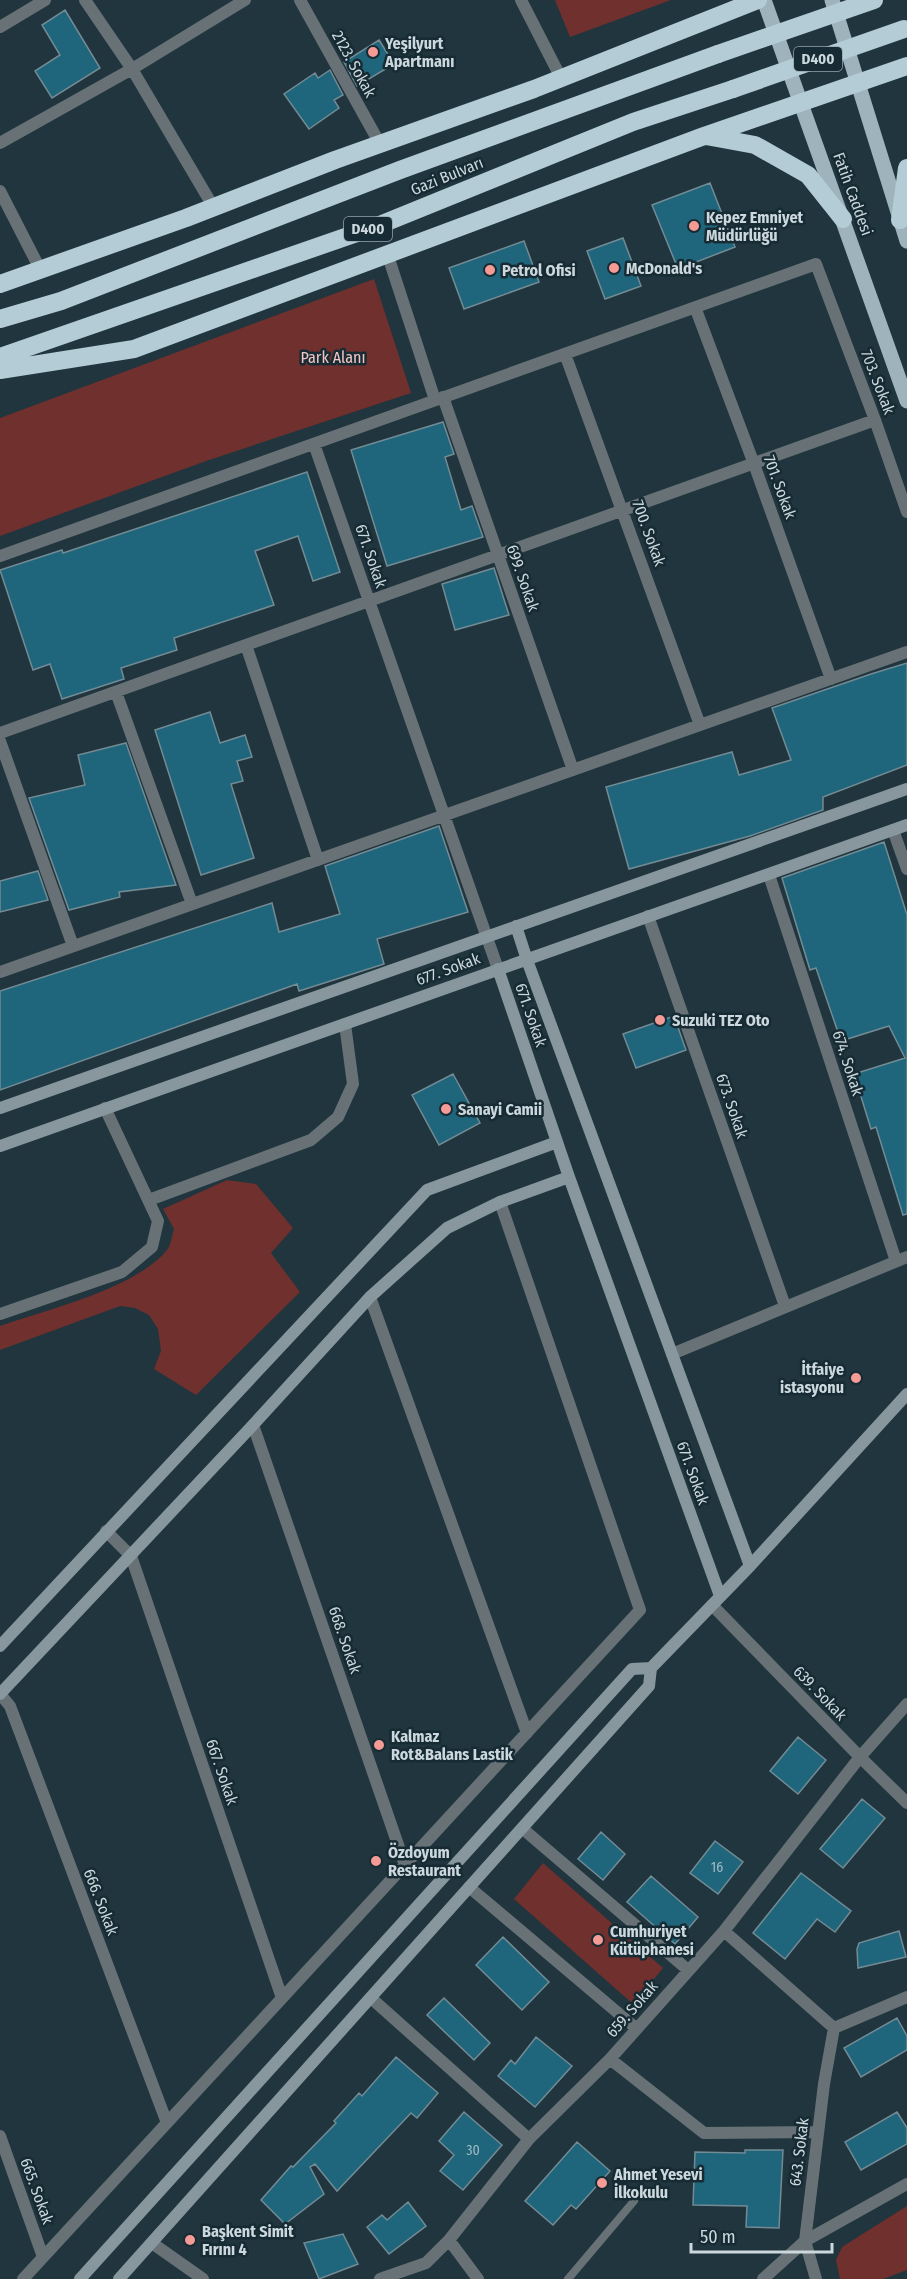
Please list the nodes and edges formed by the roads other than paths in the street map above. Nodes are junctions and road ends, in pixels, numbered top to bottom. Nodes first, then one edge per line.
1 (45, 0) edge
2 (85, 0) edge
3 (245, 0) edge
4 (522, 0) edge
5 (727, 0) edge
6 (758, 0) edge
7 (764, 0) edge
8 (832, 0) edge
9 (874, 0) edge
10 (305, 2) edge
11 (0, 27) edge
12 (905, 28) edge
13 (676, 33) junction
14 (907, 66) edge
15 (132, 69) junction
16 (561, 78) junction
17 (859, 83) junction
18 (799, 102) junction
19 (704, 136) junction
20 (0, 143) edge
21 (380, 144) junction
22 (907, 168) edge
23 (0, 191) edge
24 (214, 208) junction
25 (843, 219) junction
26 (900, 220) junction
27 (907, 241) edge
28 (387, 253) junction
29 (40, 269) junction
30 (0, 284) edge
31 (695, 307) junction
32 (0, 319) edge
33 (565, 354) junction
34 (0, 357) edge
35 (0, 370) edge
36 (439, 399) junction
37 (907, 401) edge
38 (875, 420) junction
39 (314, 444) junction
40 (754, 464) junction
41 (623, 510) junction
42 (907, 512) edge
43 (498, 555) junction
44 (0, 556) edge
45 (369, 601) junction
46 (246, 645) junction
47 (907, 652) edge
48 (831, 679) junction
49 (116, 692) junction
50 (700, 725) junction
51 (0, 733) edge
52 (0, 741) edge
53 (573, 770) junction
54 (907, 789) edge
55 (444, 815) junction
56 (907, 825) edge
57 (893, 830) junction
58 (318, 860) junction
59 (907, 869) edge
60 (769, 875) junction
61 (192, 904) junction
62 (648, 916) junction
63 (516, 926) junction
64 (486, 936) junction
65 (74, 946) junction
66 (527, 960) junction
67 (498, 969) junction
68 (0, 972) edge
69 (345, 1024) junction
70 (0, 1108) edge
71 (105, 1108) junction
72 (557, 1142) junction
73 (0, 1146) edge
74 (569, 1177) junction
75 (148, 1200) junction
76 (500, 1202) junction
77 (901, 1259) edge
78 (370, 1297) junction
79 (785, 1306) junction
80 (0, 1314) edge
81 (672, 1354) junction
82 (907, 1394) edge
83 (253, 1425) junction
84 (106, 1531) junction
85 (131, 1556) junction
86 (750, 1566) junction
87 (716, 1601) junction
88 (0, 1646) edge
89 (651, 1668) junction
90 (0, 1694) edge
91 (907, 1704) edge
92 (526, 1733) junction
93 (860, 1757) junction
94 (907, 1803) edge
95 (523, 1829) junction
96 (405, 1865) junction
97 (469, 1887) junction
98 (724, 1931) junction
99 (688, 1970) junction
100 (907, 1997) edge
101 (282, 1998) junction
102 (371, 1998) junction
103 (834, 2028) junction
104 (638, 2029) junction
105 (610, 2059) junction
106 (167, 2123) junction
107 (817, 2132) junction
108 (0, 2136) edge
109 (529, 2139) junction
110 (907, 2184) edge
111 (634, 2201) dead end
112 (449, 2240) junction
113 (805, 2241) junction
114 (152, 2243) junction
115 (43, 2257) junction
116 (23, 2279) edge
117 (80, 2279) edge
118 (119, 2279) edge
119 (203, 2279) edge
120 (380, 2279) edge
121 (478, 2279) edge
122 (568, 2279) edge
123 (764, 2279) edge
124 (816, 2279) edge

1 - 11 street
2 - 15 street
3 - 15 street
4 - 16 street
5 - 13 highway
6 - 13 highway
7 - 18 main road, Fatih Caddesi
8 - 17 main road
9 - 32 highway, Gazi Bulvarı / D400, bridge
10 - 21 street, 2123. Sokak
12 - 34 highway, Gazi Bulvarı / D400, bridge
13 - 16 highway
14 - 17 highway
15 - 20 street
15 - 24 street
16 - 21 highway
17 - 18 highway
17 - 26 main road
18 - 19 highway
18 - 25 main road, Fatih Caddesi
19 - 25 highway
19 - 28 highway
21 - 24 highway
22 - 26 highway
23 - 29 street
24 - 29 highway
25 - 37 main road, Fatih Caddesi
26 - 27 main road
28 - 35 highway
28 - 36 street, 699. Sokak
29 - 30 highway
31 - 33 street
31 - 38 street, 703. Sokak
31 - 40 street, 701. Sokak
33 - 36 street
33 - 41 street, 700. Sokak
36 - 39 street
36 - 43 street, 699. Sokak
38 - 40 street
38 - 42 street, 703. Sokak
39 - 44 street
39 - 45 street, 671. Sokak
40 - 41 street
40 - 48 street, 701. Sokak
41 - 43 street
41 - 50 street, 700. Sokak
43 - 45 street
43 - 53 street, 699. Sokak
45 - 46 street
45 - 55 street, 671. Sokak
46 - 49 street
46 - 58 street
47 - 48 street
48 - 50 street
49 - 51 street
49 - 61 street
50 - 53 street
52 - 65 street
53 - 55 street
54 - 63 street, 677. Sokak
55 - 58 street
55 - 64 street, 671. Sokak
56 - 57 street, 677. Sokak
57 - 59 street
57 - 60 street, 677. Sokak
58 - 61 street
60 - 62 street, 677. Sokak
60 - 77 street, 674. Sokak
61 - 65 street
62 - 66 street, 677. Sokak
62 - 79 street, 673. Sokak
63 - 64 street, 677. Sokak
63 - 66 street, 671. Sokak
64 - 67 street, 671. Sokak
64 - 70 street, 677. Sokak
65 - 68 street
66 - 67 street, 677. Sokak
66 - 81 street, 671. Sokak
67 - 69 street, 677. Sokak
67 - 72 street, 671. Sokak
69 - 71 street, 677. Sokak
69 - 75 street
71 - 73 street, 677. Sokak
71 - 75 street
72 - 74 street, 671. Sokak
72 - 84 street
74 - 76 street
74 - 87 street, 671. Sokak
75 - 80 street
76 - 78 street
76 - 92 street
77 - 79 street
78 - 83 street
78 - 92 street
79 - 81 street
81 - 86 street, 671. Sokak
82 - 86 street
83 - 85 street
83 - 96 street, 668. Sokak
84 - 85 street
84 - 88 street
85 - 90 street
85 - 101 street, 667. Sokak
86 - 87 street
87 - 89 street
87 - 93 street, 639. Sokak
89 - 95 street
89 - 117 street
90 - 106 street, 666. Sokak
91 - 93 street, 659. Sokak
92 - 96 street
93 - 94 street, 639. Sokak
93 - 98 street, 659. Sokak
95 - 97 street
95 - 99 street
96 - 101 street
97 - 102 street
97 - 104 street
98 - 99 street, 659. Sokak
98 - 103 street
99 - 104 street, 659. Sokak
100 - 103 street
101 - 106 street
102 - 109 street
102 - 114 street
103 - 107 street, 643. Sokak
104 - 105 street, 659. Sokak
105 - 107 street
105 - 109 street, 659. Sokak
106 - 115 street
107 - 113 street, 643. Sokak
108 - 115 street, 665. Sokak
109 - 112 street, 659. Sokak
110 - 113 street
111 - 122 lane
112 - 120 street, 659. Sokak
112 - 121 street
113 - 123 street
113 - 124 street, 643. Sokak
114 - 118 street
114 - 119 street
115 - 116 street

